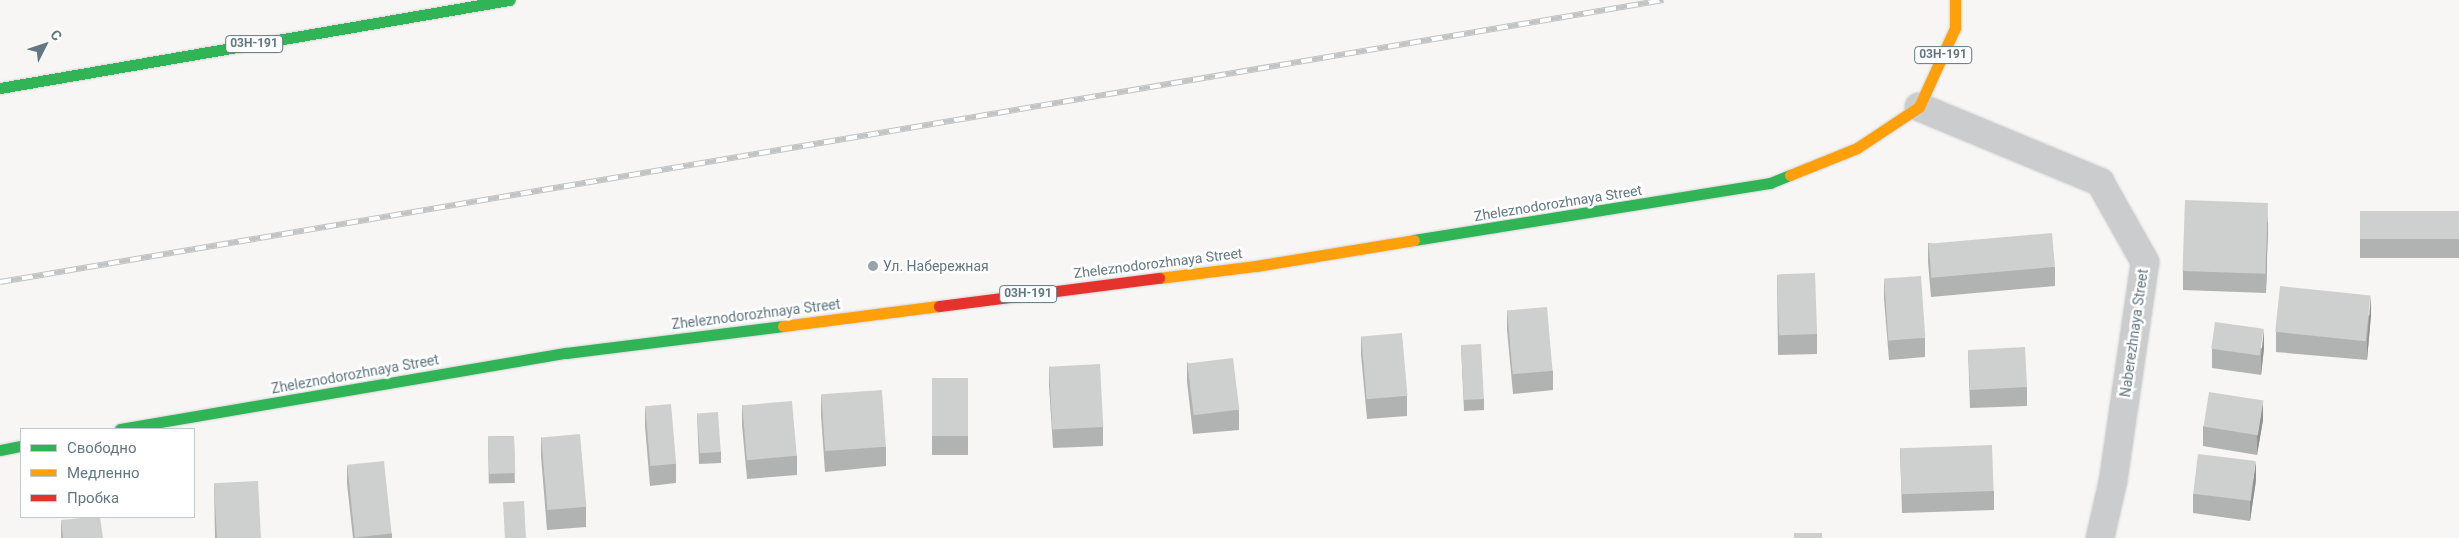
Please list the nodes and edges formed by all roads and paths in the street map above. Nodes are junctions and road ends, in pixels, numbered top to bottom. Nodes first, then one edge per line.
1 (509, 0) edge
2 (1956, 0) edge
3 (0, 88) edge
4 (1919, 107) junction
5 (126, 428) edge
6 (20, 446) edge
7 (0, 450) edge
8 (2100, 538) edge

1 - 3 main road, 03Н-191
2 - 4 main road, 03Н-191
4 - 5 main road, Zheleznodorozhnaya Street / 03Н-191
4 - 8 street, Naberezhnaya Street
6 - 7 main road

